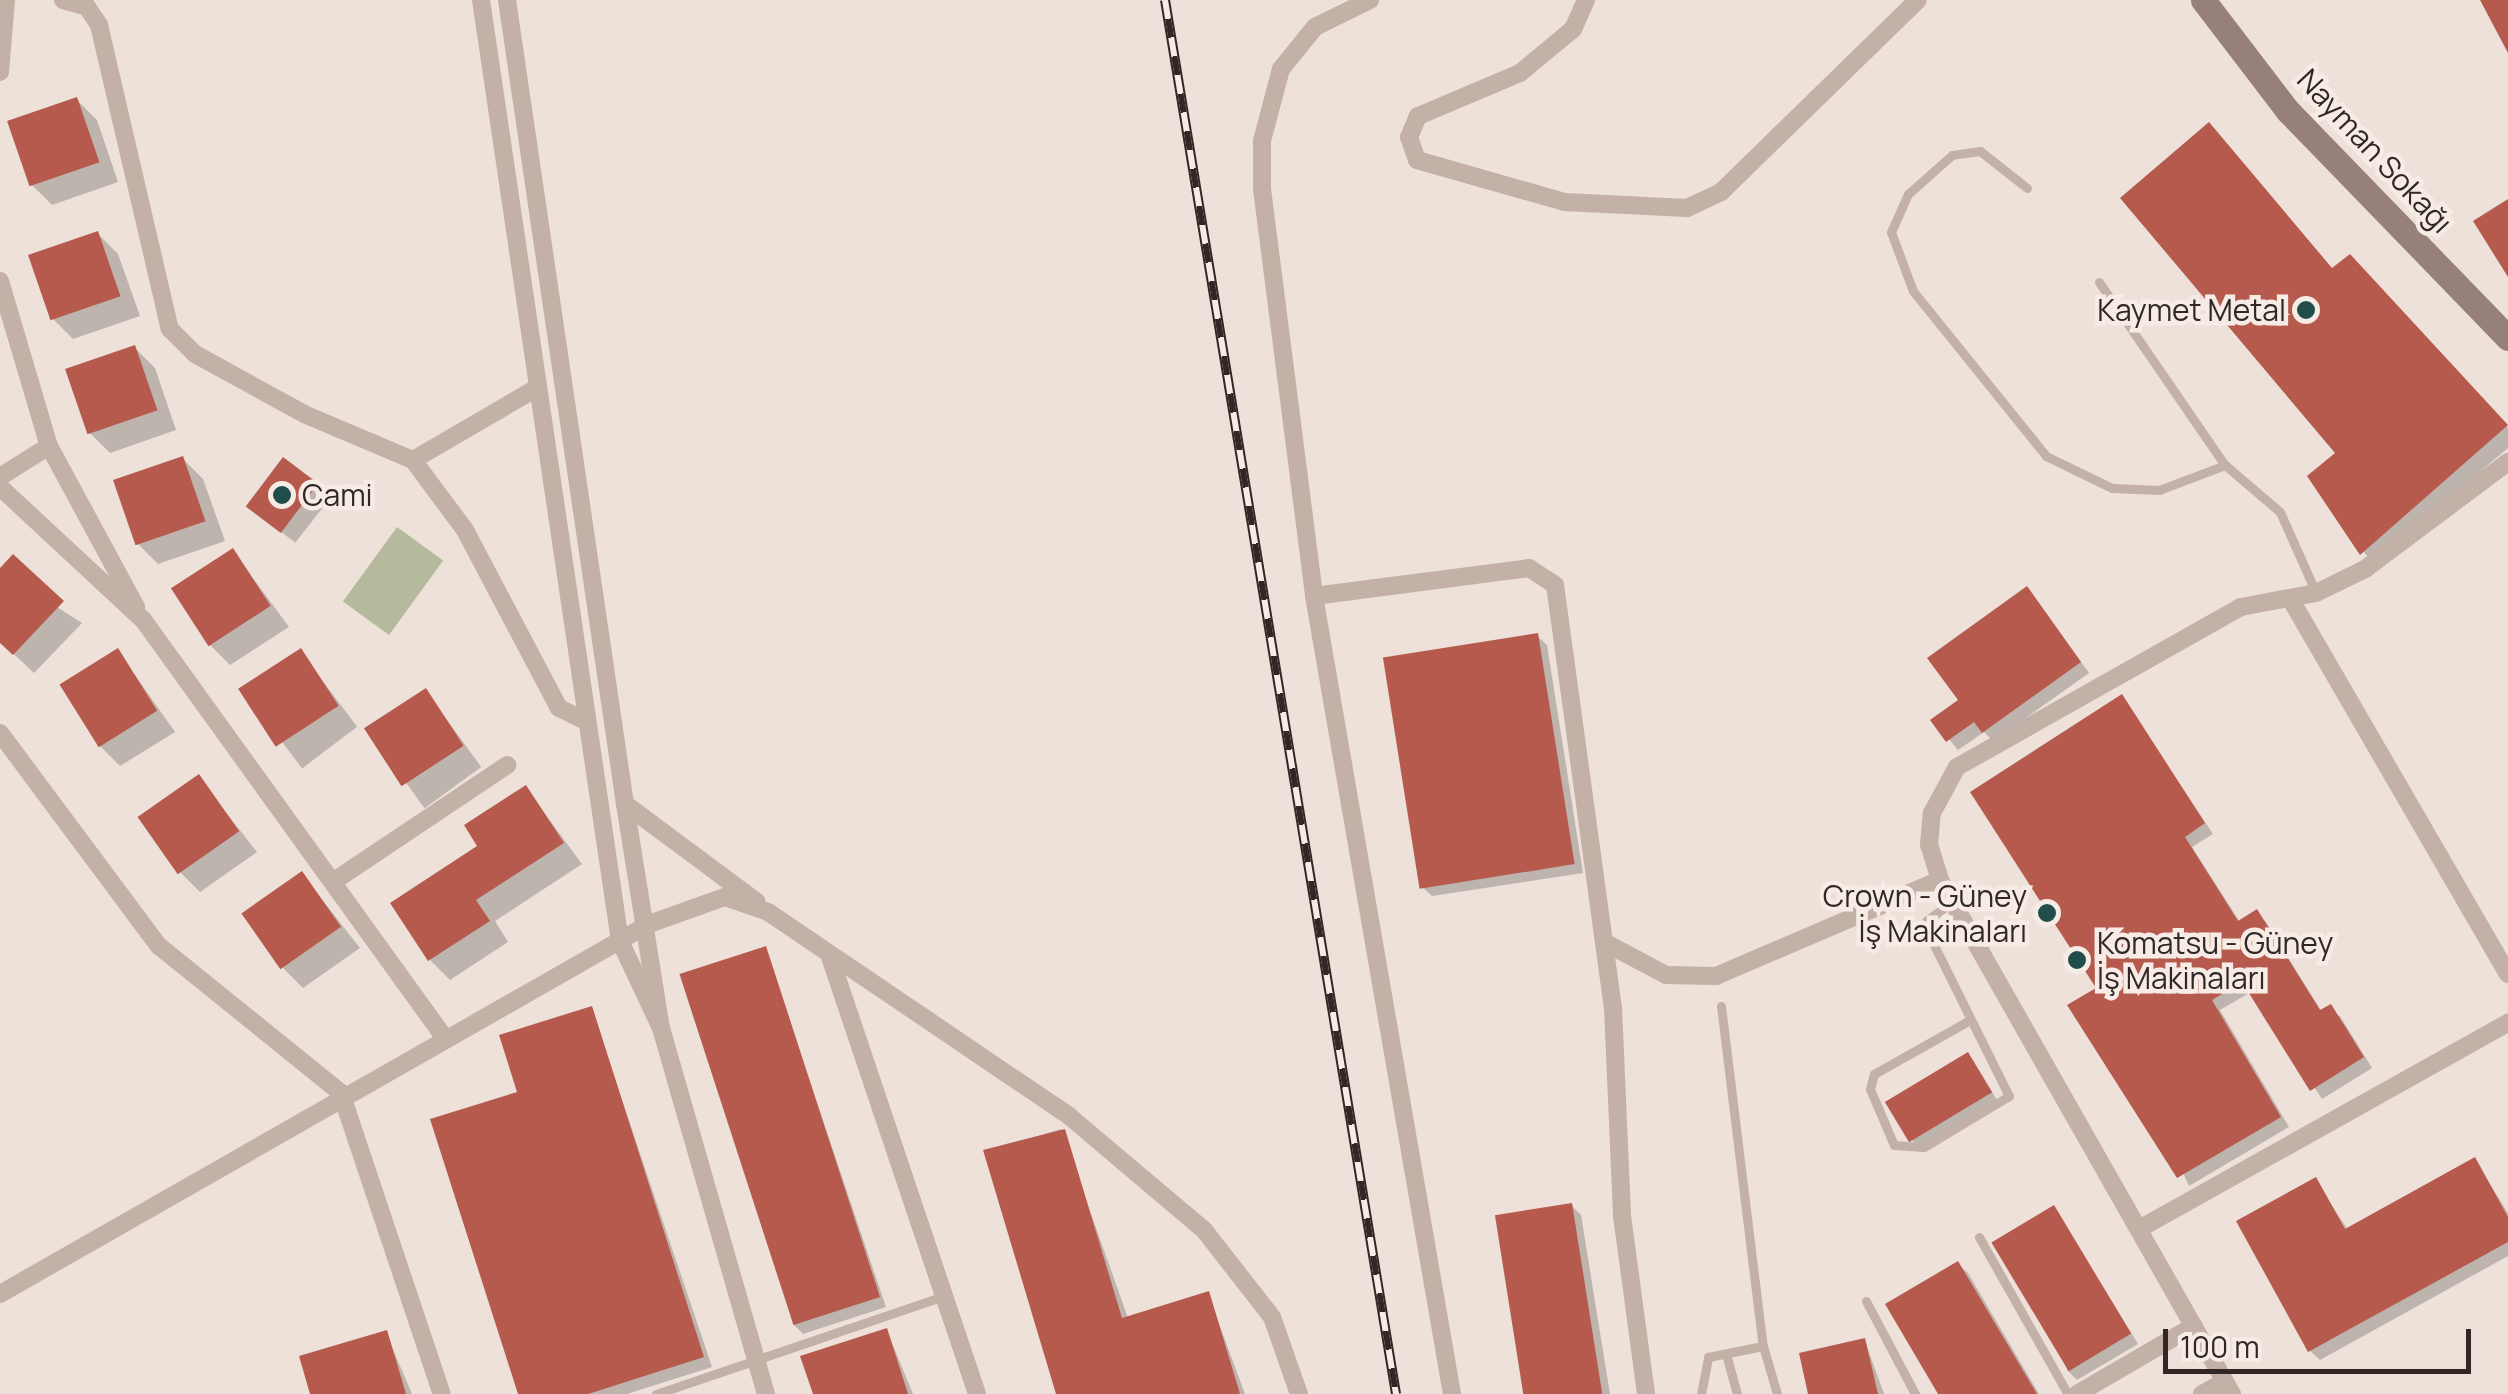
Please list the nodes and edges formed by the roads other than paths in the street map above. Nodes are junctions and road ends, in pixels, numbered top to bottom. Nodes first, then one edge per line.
1 (6, 0) edge
2 (62, 0) edge
3 (481, 0) edge
4 (508, 0) edge
5 (1370, 0) edge
6 (1586, 0) edge
7 (1918, 0) edge
8 (2204, 0) edge
9 (0, 72) edge
10 (2026, 188) dead end
11 (0, 281) edge
12 (2098, 282) dead end
13 (2508, 338) edge
14 (535, 389) junction
15 (49, 446) junction
16 (413, 460) junction
17 (2508, 462) edge
18 (2225, 464) junction
19 (0, 476) edge
20 (0, 487) edge
21 (2316, 593) junction
22 (1314, 596) junction
23 (2292, 600) junction
24 (144, 620) junction
25 (582, 720) junction
26 (0, 733) edge
27 (506, 765) dead end
28 (625, 804) junction
29 (337, 879) junction
30 (1940, 880) junction
31 (1952, 902) junction
32 (768, 912) junction
33 (649, 924) junction
34 (620, 941) junction
35 (1604, 942) junction
36 (829, 953) junction
37 (2508, 974) edge
38 (1720, 1006) dead end
39 (1968, 1021) junction
40 (2508, 1024) edge
41 (661, 1028) junction
42 (444, 1037) junction
43 (341, 1093) junction
44 (2139, 1229) junction
45 (1979, 1237) dead end
46 (0, 1294) edge
47 (944, 1296) junction
48 (1866, 1302) dead end
49 (2194, 1326) junction
50 (1763, 1346) junction
51 (1726, 1354) junction
52 (756, 1361) junction
53 (2229, 1387) edge
54 (442, 1394) edge
55 (656, 1394) edge
56 (766, 1394) edge
57 (977, 1394) edge
58 (1299, 1394) edge
59 (1452, 1394) edge
60 (1646, 1394) edge
61 (1702, 1394) edge
62 (1737, 1394) edge
63 (1778, 1394) edge
64 (1915, 1394) edge
65 (2068, 1394) edge
66 (2077, 1394) edge
67 (2202, 1394) edge

1 - 9 street
2 - 16 street
3 - 14 street
4 - 28 street
5 - 22 street
6 - 7 street
8 - 13 street, Nayman Sokağı
10 - 18 lane
11 - 15 street
12 - 18 lane
14 - 16 street
14 - 25 street
15 - 19 street
15 - 24 street
16 - 25 street
17 - 21 street
18 - 21 lane
20 - 24 street
21 - 23 street
22 - 35 street
22 - 59 street
23 - 30 street
23 - 37 street
24 - 29 street
25 - 34 street
26 - 43 street
27 - 29 street
28 - 32 street
28 - 33 street
29 - 42 street
30 - 31 street
30 - 35 street
31 - 39 lane
31 - 44 street
32 - 33 street
32 - 36 street
33 - 34 street
33 - 41 street
34 - 41 street
34 - 42 street
35 - 60 street
36 - 47 street
36 - 58 street
38 - 50 lane
39 - 39 lane
40 - 44 street
41 - 52 street
42 - 43 street
43 - 46 street
43 - 54 street
44 - 49 street
45 - 65 lane
47 - 52 lane
47 - 57 street
48 - 64 lane
49 - 53 street
49 - 66 street
50 - 51 lane
50 - 63 lane
51 - 61 lane
51 - 62 lane
52 - 55 lane
52 - 56 street
53 - 67 street

